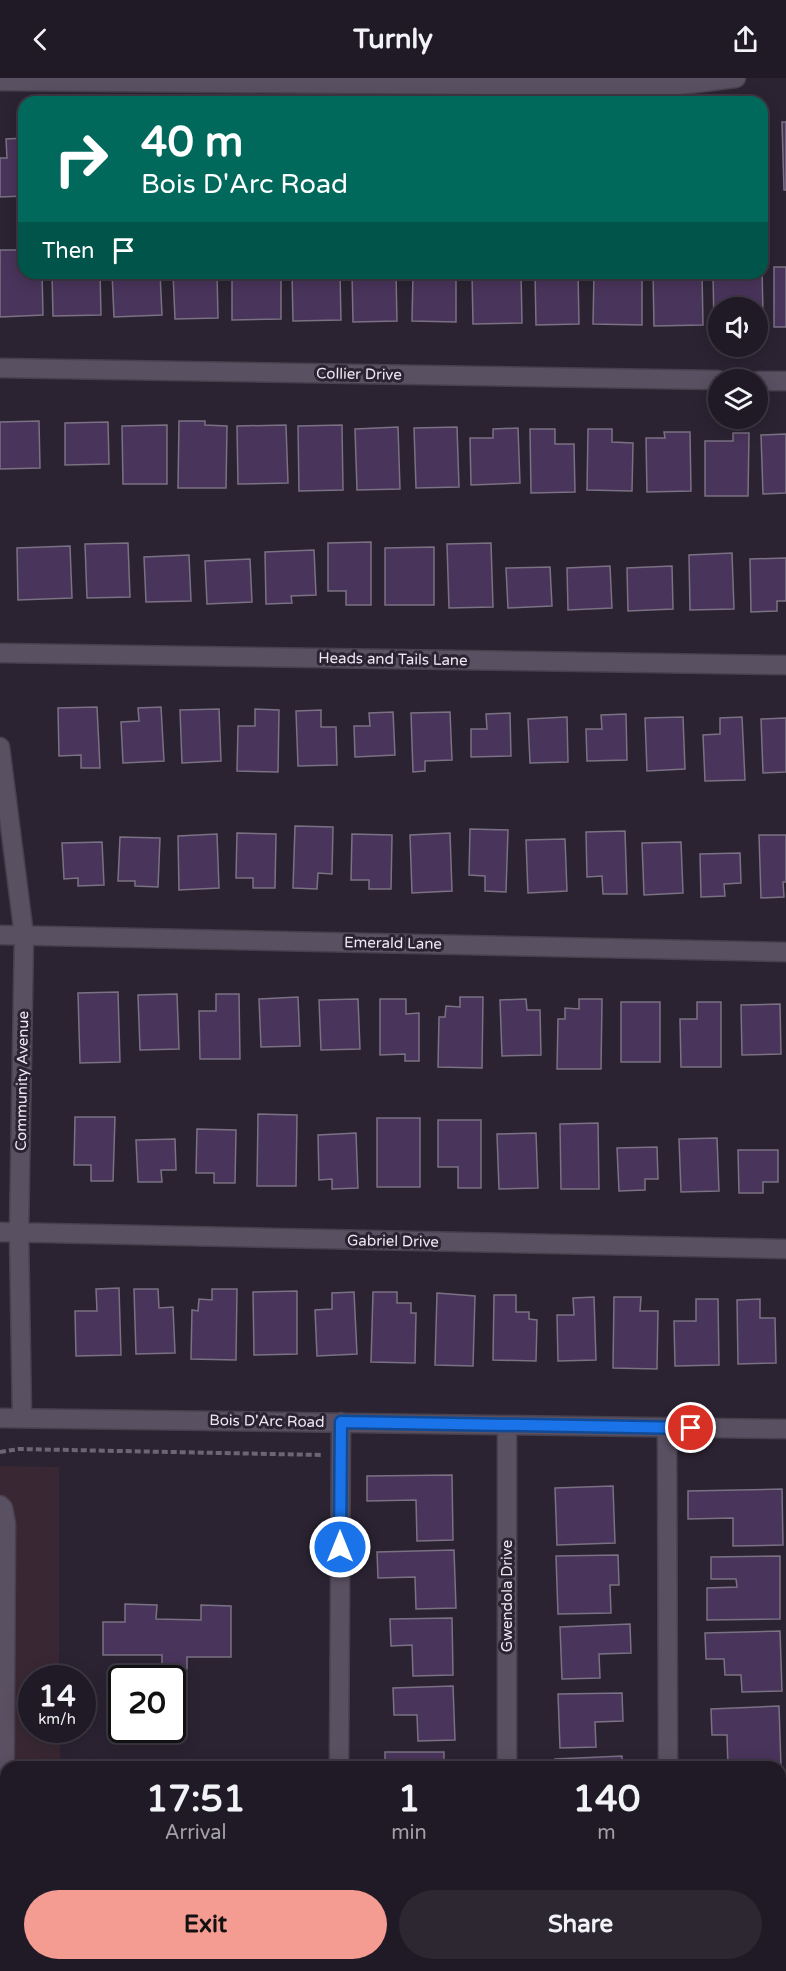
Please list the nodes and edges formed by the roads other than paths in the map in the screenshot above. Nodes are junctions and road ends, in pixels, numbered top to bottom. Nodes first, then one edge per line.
1 (736, 78) edge
2 (0, 81) edge
3 (0, 368) edge
4 (708, 380) edge
5 (768, 381) edge
6 (786, 381) edge
7 (0, 653) edge
8 (786, 665) edge
9 (0, 747) edge
10 (0, 934) edge
11 (24, 935) junction
12 (786, 952) edge
13 (0, 1232) edge
14 (20, 1233) junction
15 (786, 1249) edge
16 (0, 1418) edge
17 (22, 1418) junction
18 (341, 1422) junction
19 (507, 1425) junction
20 (667, 1427) junction
21 (786, 1429) edge
22 (0, 1505) edge
23 (4, 1761) edge
24 (339, 1761) edge
25 (507, 1761) edge
26 (668, 1761) edge

1 - 2 street
3 - 4 street, Collier Drive
5 - 6 street
7 - 8 street, Heads and Tails Lane
9 - 11 street, Community Avenue
10 - 11 street, Emerald Lane
11 - 12 street, Emerald Lane
11 - 14 street, Community Avenue
13 - 14 street, Gabriel Drive
14 - 15 street, Gabriel Drive
14 - 17 street, Community Avenue
16 - 17 street, Bois D'Arc Road
17 - 18 street, Bois D'Arc Road
18 - 19 street, Bois D'Arc Road
18 - 24 street
19 - 20 street, Bois D'Arc Road
19 - 25 street, Gwendola Drive
20 - 21 street, Bois D'Arc Road
20 - 26 street
22 - 23 street

